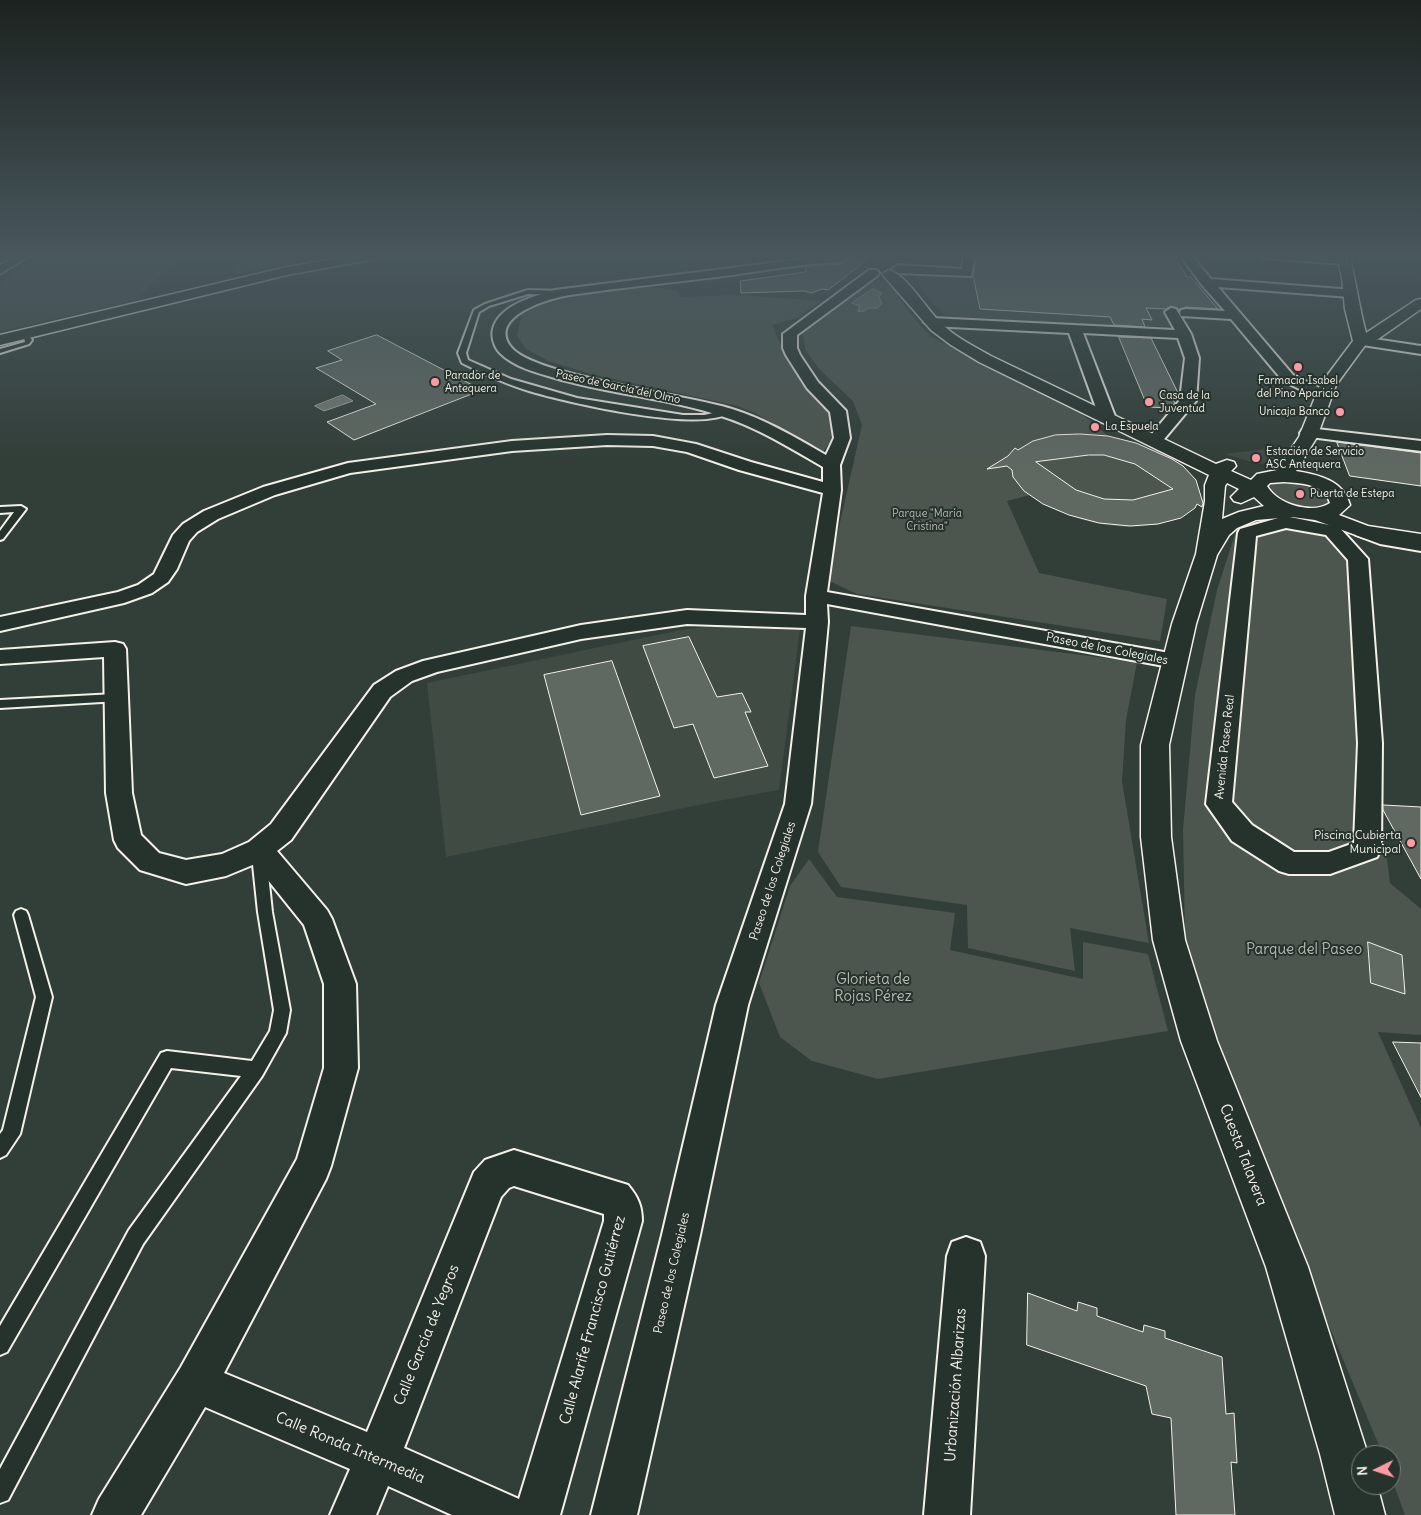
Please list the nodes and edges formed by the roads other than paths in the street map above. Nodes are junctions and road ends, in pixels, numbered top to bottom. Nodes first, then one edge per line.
1 (59, 326) edge
2 (471, 326) edge
3 (501, 326) edge
4 (799, 326) edge
5 (936, 326) edge
6 (1019, 326) edge
7 (1179, 326) edge
8 (1245, 326) edge
9 (1357, 326) edge
10 (1388, 326) edge
11 (1074, 328) junction
12 (1184, 334) junction
13 (1361, 341) junction
14 (1, 342) edge
15 (1421, 350) edge
16 (1323, 395) junction
17 (726, 412) junction
18 (1108, 419) junction
19 (1308, 435) junction
20 (1154, 441) junction
21 (1421, 446) edge
22 (831, 465) junction
23 (1220, 474) junction
24 (1282, 475) junction
25 (1257, 489) junction
26 (1330, 489) junction
27 (832, 490) junction
28 (1229, 504) junction
29 (0, 510) edge
30 (1295, 511) junction
31 (1258, 514) junction
32 (1320, 514) junction
33 (1343, 525) junction
34 (1212, 526) junction
35 (0, 537) edge
36 (1421, 540) edge
37 (1421, 548) edge
38 (1207, 554) junction
39 (1358, 559) joint
40 (817, 609) junction
41 (0, 624) edge
42 (0, 656) edge
43 (1175, 661) junction
44 (115, 698) junction
45 (0, 704) edge
46 (259, 850) junction
47 (21, 915) dead end
48 (256, 1070) junction
49 (0, 1149) edge
50 (514, 1168) joint
51 (966, 1256) dead end
52 (0, 1345) edge
53 (196, 1382) junction
54 (378, 1459) junction
55 (0, 1492) edge
56 (115, 1515) edge
57 (353, 1515) edge
58 (504, 1515) edge
59 (537, 1515) edge
60 (614, 1515) edge
61 (947, 1515) edge
62 (1360, 1515) edge

1 - 14 street
2 - 17 lane
3 - 17 street, Paseo de García del Olmo
4 - 22 street
5 - 18 street
6 - 11 street
7 - 12 street
8 - 16 street
9 - 13 street
10 - 13 street
11 - 12 street
11 - 18 street
12 - 20 street
13 - 15 street
13 - 16 street
16 - 19 street
17 - 22 street, Paseo de García del Olmo
18 - 20 street
19 - 21 street
19 - 24 street
19 - 26 street
20 - 23 street
22 - 27 street
23 - 24 street
23 - 25 street
23 - 34 street
24 - 25 street
24 - 26 street
25 - 28 street
25 - 30 street
26 - 32 street
27 - 40 street
27 - 41 street
28 - 31 street
28 - 34 street
29 - 35 lane
30 - 31 street
30 - 32 street
31 - 38 street
32 - 33 street
33 - 36 street
33 - 37 lane
34 - 38 street
38 - 43 street
39 - 39 street, Avenida Paseo Real
40 - 43 street, Paseo de los Colegiales
40 - 46 street
40 - 60 street, Paseo de los Colegiales
42 - 44 street
43 - 62 street, Cuesta Talavera
44 - 45 lane
44 - 46 street
46 - 48 lane
46 - 53 street
47 - 49 lane
48 - 52 lane
48 - 55 lane
50 - 54 street, Calle García de Yegros
50 - 59 street, Calle Alarife Francisco Gutiérrez
51 - 61 street, Urbanización Albarizas
53 - 54 street, Calle Ronda Intermedia
53 - 56 street
54 - 57 street, Calle García de Yegros
54 - 58 street, Calle Ronda Intermedia

